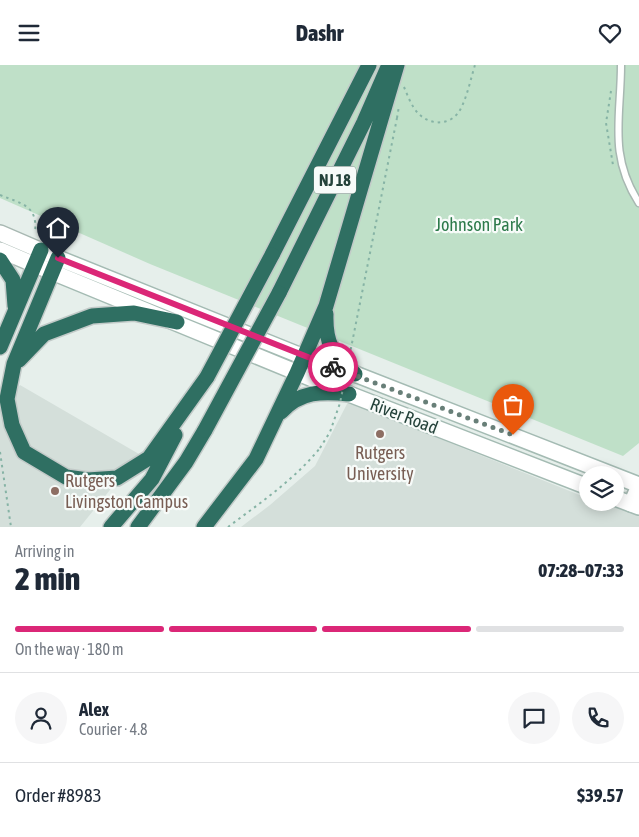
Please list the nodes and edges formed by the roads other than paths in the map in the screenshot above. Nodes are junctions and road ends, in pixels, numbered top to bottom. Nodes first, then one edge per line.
1 (369, 65) edge
2 (621, 65) edge
3 (394, 66) edge
4 (639, 203) edge
5 (0, 233) edge
6 (38, 244) junction
7 (0, 250) edge
8 (58, 258) junction
9 (0, 259) edge
10 (35, 265) junction
11 (52, 272) junction
12 (326, 306) junction
13 (16, 310) junction
14 (177, 322) junction
15 (0, 347) edge
16 (304, 357) junction
17 (14, 364) junction
18 (298, 373) junction
19 (355, 374) junction
20 (207, 377) junction
21 (349, 394) junction
22 (275, 419) junction
23 (579, 483) edge
24 (639, 485) edge
25 (635, 505) edge
26 (112, 527) edge
27 (138, 527) edge
28 (204, 527) edge

1 - 20 highway, NJ 18, bridge
2 - 4 lane
3 - 12 highway
3 - 27 highway, NJ 18, bridge
5 - 6 main road, River Road
6 - 8 main road, River Road
6 - 10 highway
7 - 10 main road, River Road
8 - 11 highway
8 - 16 main road, River Road
9 - 13 highway
10 - 11 main road, River Road
10 - 13 highway
11 - 14 main road, River Road
11 - 17 highway
12 - 16 highway
12 - 19 highway
13 - 15 highway
14 - 17 highway
14 - 18 main road, River Road
16 - 18 highway
16 - 19 main road, River Road
17 - 20 highway
18 - 21 main road, River Road
18 - 22 highway
19 - 24 main road, River Road
20 - 26 highway, NJ 18
21 - 22 highway
21 - 23 main road, River Road
22 - 28 highway
24 - 25 main road

